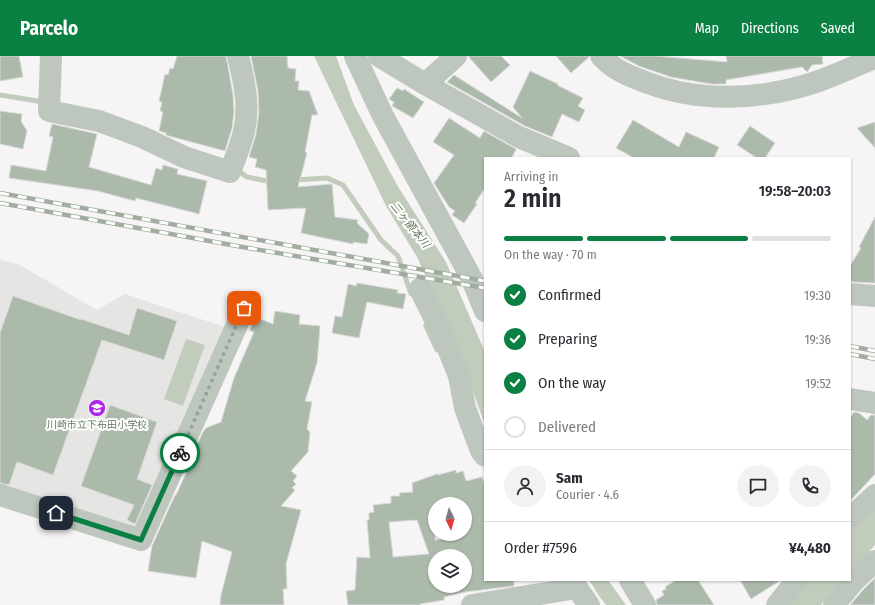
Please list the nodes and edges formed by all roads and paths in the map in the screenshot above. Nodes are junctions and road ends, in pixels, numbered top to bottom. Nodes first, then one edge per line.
1 (51, 56) edge
2 (238, 56) edge
3 (356, 56) edge
4 (379, 56) edge
5 (456, 56) edge
6 (601, 56) edge
7 (875, 58) edge
8 (425, 84) junction
9 (567, 157) edge
10 (420, 288) dead end
11 (851, 294) edge
12 (875, 296) edge
13 (244, 308) dead end
14 (484, 309) edge
15 (851, 399) edge
16 (875, 403) edge
17 (484, 455) edge
18 (0, 495) edge
19 (875, 495) edge
20 (851, 517) edge
21 (875, 561) edge
22 (631, 581) edge
23 (796, 581) edge
24 (580, 591) edge
25 (472, 605) edge
26 (645, 605) edge
27 (777, 605) edge
28 (834, 605) edge

1 - 2 street
3 - 14 street
4 - 8 street
5 - 8 street
6 - 7 street
8 - 9 street
10 - 17 street
11 - 12 street
13 - 18 street
15 - 16 street
19 - 20 street
21 - 28 street
22 - 26 street
23 - 27 street
24 - 25 street

